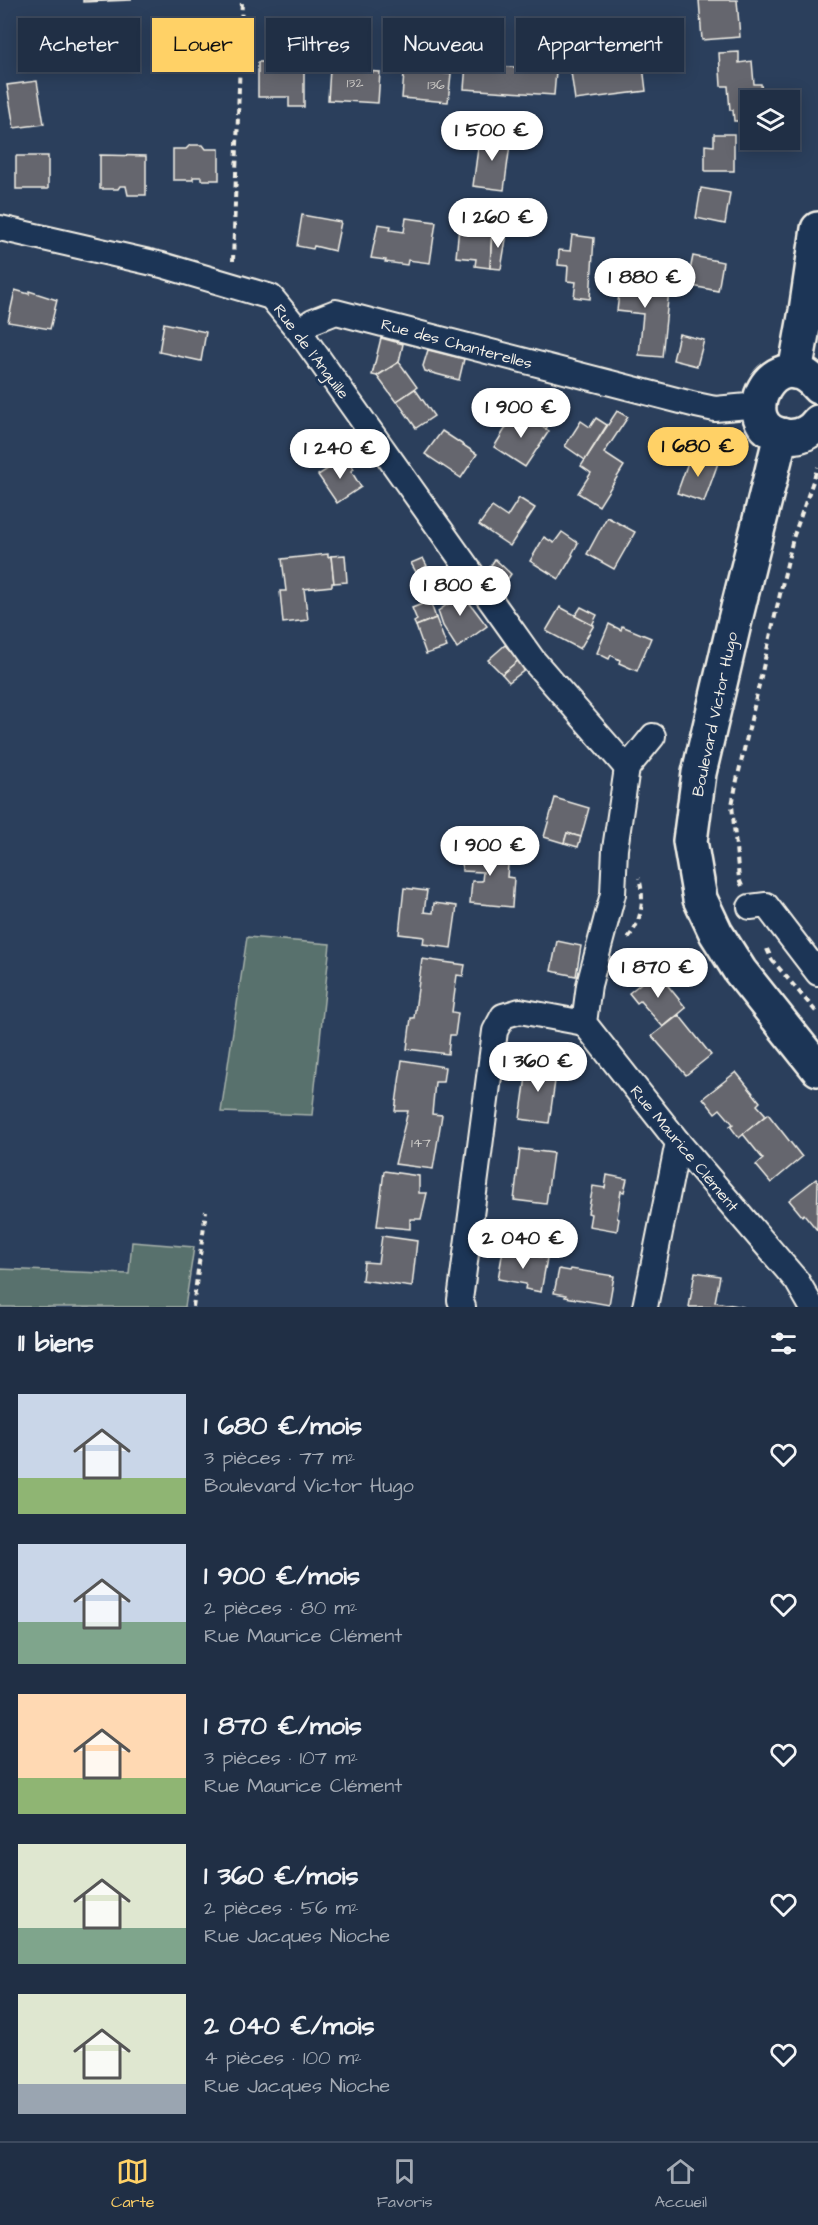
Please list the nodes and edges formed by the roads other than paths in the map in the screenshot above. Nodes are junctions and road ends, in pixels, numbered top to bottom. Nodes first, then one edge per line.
1 (0, 228) edge
2 (818, 229) edge
3 (299, 331) junction
4 (806, 379) edge
5 (759, 405) junction
6 (818, 422) edge
7 (781, 435) junction
8 (652, 736) dead end
9 (627, 768) junction
10 (750, 907) road end
11 (818, 973) edge
12 (584, 1023) junction
13 (818, 1069) edge
14 (678, 1143) junction
15 (463, 1307) edge
16 (645, 1307) edge
17 (812, 1307) edge

1 - 3 street, Rue de l'Anguille
2 - 4 main road
3 - 5 street, Rue des Chanterelles
3 - 9 street, Rue de l'Anguille
4 - 5 main road
5 - 7 main road
6 - 7 main road
7 - 13 main road, Boulevard Victor Hugo
8 - 9 street
9 - 12 street
10 - 11 street
12 - 14 street, Rue Maurice Clément
12 - 15 street
14 - 16 street
14 - 17 street, Rue Maurice Clément

